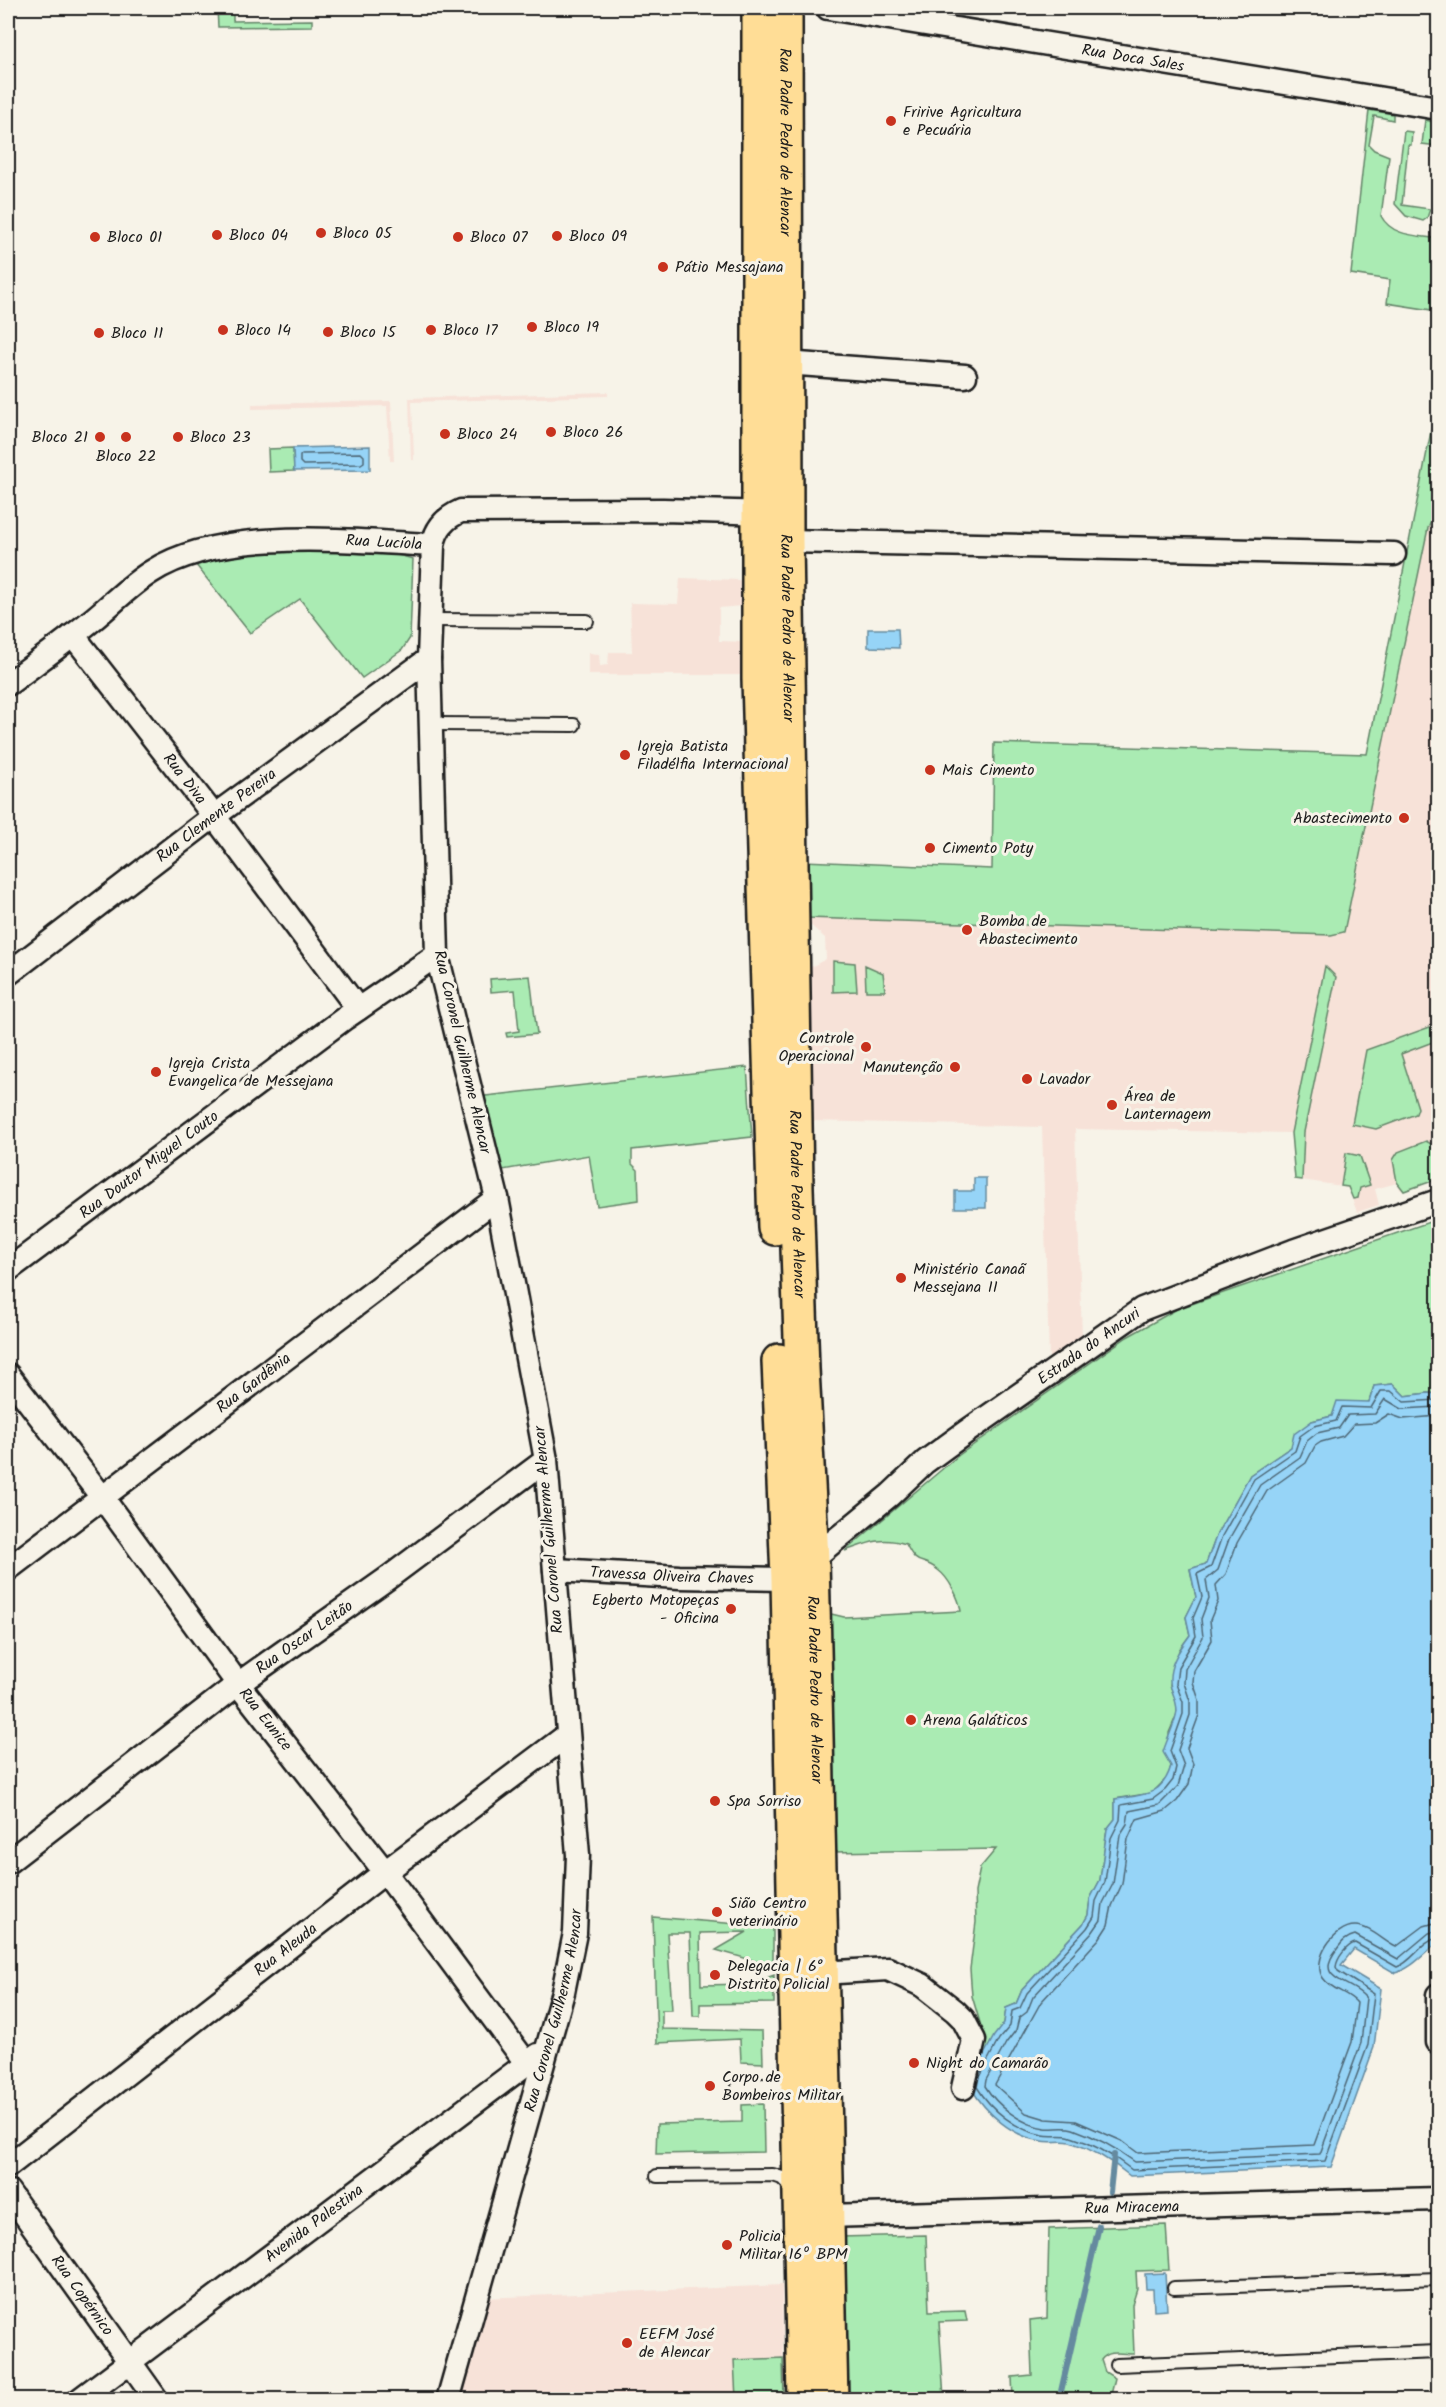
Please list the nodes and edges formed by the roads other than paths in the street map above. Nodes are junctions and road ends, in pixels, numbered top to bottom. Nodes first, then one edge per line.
1 (759, 8) edge
2 (785, 8) edge
3 (828, 8) edge
4 (1438, 108) edge
5 (772, 162) junction
6 (785, 363) junction
7 (965, 376) dead end
8 (777, 523) junction
9 (433, 545) junction
10 (1394, 554) dead end
11 (429, 620) junction
12 (587, 621) dead end
13 (73, 635) junction
14 (429, 659) junction
15 (8, 684) edge
16 (431, 724) junction
17 (574, 724) dead end
18 (214, 816) junction
19 (437, 955) junction
20 (8, 974) edge
21 (358, 1009) junction
22 (497, 1198) junction
23 (1438, 1201) edge
24 (8, 1270) edge
25 (8, 1375) edge
26 (546, 1460) junction
27 (102, 1497) junction
28 (8, 1569) edge
29 (555, 1570) junction
30 (800, 1570) junction
31 (238, 1684) junction
32 (566, 1736) junction
33 (8, 1862) edge
34 (385, 1872) junction
35 (821, 1973) junction
36 (1438, 1995) edge
37 (1438, 2042) edge
38 (549, 2046) junction
39 (806, 2063) junction
40 (527, 2064) junction
41 (738, 2085) dead end
42 (963, 2088) dead end
43 (8, 2166) edge
44 (657, 2176) dead end
45 (8, 2191) edge
46 (1438, 2199) edge
47 (813, 2207) junction
48 (1438, 2280) edge
49 (1174, 2288) dead end
50 (1438, 2352) edge
51 (131, 2360) junction
52 (1117, 2365) dead end
53 (78, 2400) edge
54 (157, 2400) edge
55 (448, 2400) edge
56 (804, 2400) edge
57 (831, 2400) edge

1 - 5 main road, Rua Padre Pedro de Alencar
2 - 5 main road, Rua Padre Pedro de Alencar
3 - 4 street, Rua Doca Sales
5 - 6 main road, Rua Padre Pedro de Alencar
5 - 8 main road, Rua Padre Pedro de Alencar
6 - 7 street
6 - 8 main road, Rua Padre Pedro de Alencar
8 - 9 street, Rua Lucíola
8 - 10 street, Rua Lucíola
8 - 30 main road, Rua Padre Pedro de Alencar
9 - 11 street, Rua Coronel Guilherme Alencar
9 - 13 street, Rua Lucíola
11 - 12 lane
11 - 14 street, Rua Coronel Guilherme Alencar
13 - 15 street, Rua Lucíola
13 - 18 street, Rua Diva
14 - 16 street, Rua Coronel Guilherme Alencar
14 - 18 street, Rua Clemente Pereira
16 - 17 lane
16 - 19 street, Rua Coronel Guilherme Alencar
18 - 20 street, Rua Clemente Pereira
18 - 21 street, Rua Diva
19 - 21 street, Rua Doutor Miguel Couto
19 - 22 street, Rua Coronel Guilherme Alencar
21 - 24 street, Rua Doutor Miguel Couto
22 - 26 street, Rua Coronel Guilherme Alencar
22 - 27 street, Rua Gardênia
23 - 30 street, Estrada do Ancuri
25 - 27 street, Rua Eunice
26 - 29 street, Rua Coronel Guilherme Alencar
26 - 31 street, Rua Oscar Leitão
27 - 28 street, Rua Gardênia
27 - 31 street, Rua Eunice
29 - 30 street, Travessa Oliveira Chaves
29 - 32 street, Rua Coronel Guilherme Alencar
30 - 35 main road, Rua Padre Pedro de Alencar
30 - 39 main road, Rua Padre Pedro de Alencar
31 - 33 street, Rua Oscar Leitão
31 - 34 street, Rua Eunice
32 - 34 street, Rua Aleuda
32 - 38 street, Rua Coronel Guilherme Alencar
34 - 40 street, Rua Eunice
34 - 43 street, Rua Aleuda
35 - 39 main road, Rua Padre Pedro de Alencar
35 - 42 street
36 - 37 street
38 - 40 street, Avenida Palestina
38 - 55 street, Rua Coronel Guilherme Alencar
39 - 41 lane
39 - 47 main road, Rua Padre Pedro de Alencar
40 - 51 street, Avenida Palestina
44 - 47 lane
45 - 51 street, Rua Copérnico
46 - 47 street, Rua Miracema
47 - 56 main road, Rua Padre Pedro de Alencar
47 - 57 main road, Rua Padre Pedro de Alencar
48 - 49 lane
50 - 52 lane
51 - 53 street, Avenida Palestina
51 - 54 street, Rua Copérnico

